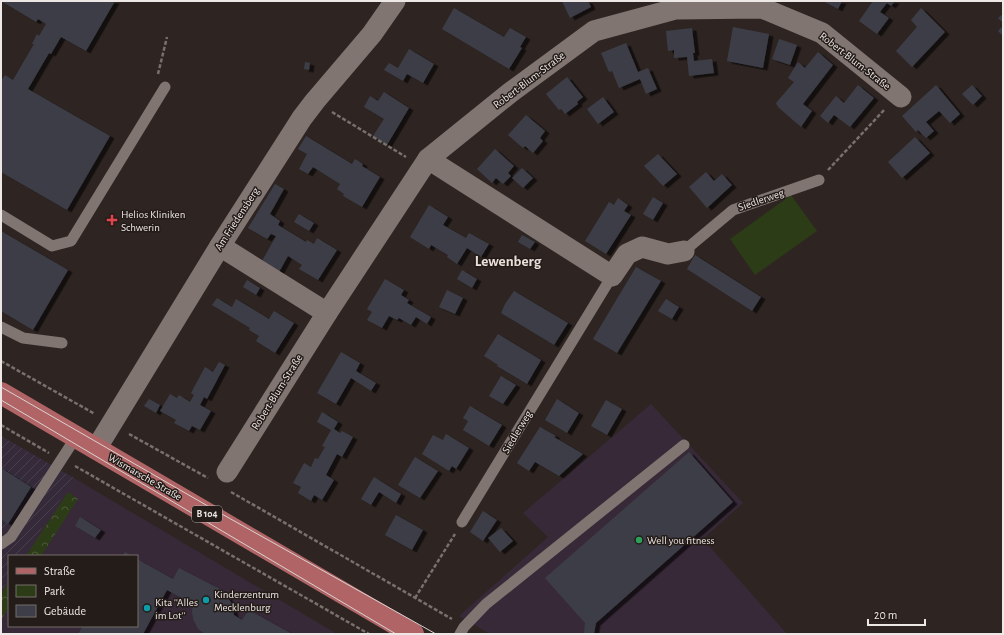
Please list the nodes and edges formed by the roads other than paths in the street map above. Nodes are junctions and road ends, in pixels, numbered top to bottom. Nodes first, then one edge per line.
1 (395, 1) edge
2 (165, 87) dead end
3 (901, 97) road end
4 (426, 163) junction
5 (819, 180) road end
6 (1, 215) edge
7 (220, 246) junction
8 (684, 251) joint
9 (612, 276) junction
10 (327, 313) junction
11 (1, 327) edge
12 (62, 343) dead end
13 (1, 393) edge
14 (76, 437) junction
15 (684, 445) dead end
16 (96, 449) junction
17 (222, 480) road end
18 (462, 522) road end
19 (1, 544) edge
20 (462, 631) edge
21 (409, 633) edge

1 - 7 street, Am Friedensberg
2 - 6 lane
3 - 4 street, Robert-Blum-Straße
4 - 9 street
4 - 10 street, Robert-Blum-Straße
5 - 8 lane, Siedlerweg
7 - 10 street
7 - 16 street, Am Friedensberg
8 - 9 street, Siedlerweg
9 - 18 lane, Siedlerweg
10 - 17 street, Robert-Blum-Straße
11 - 12 lane
13 - 14 main road, Wismarsche Straße / B 104
14 - 16 main road, Wismarsche Straße / B 104
14 - 19 lane
15 - 20 lane
16 - 21 main road, Wismarsche Straße / B 104

